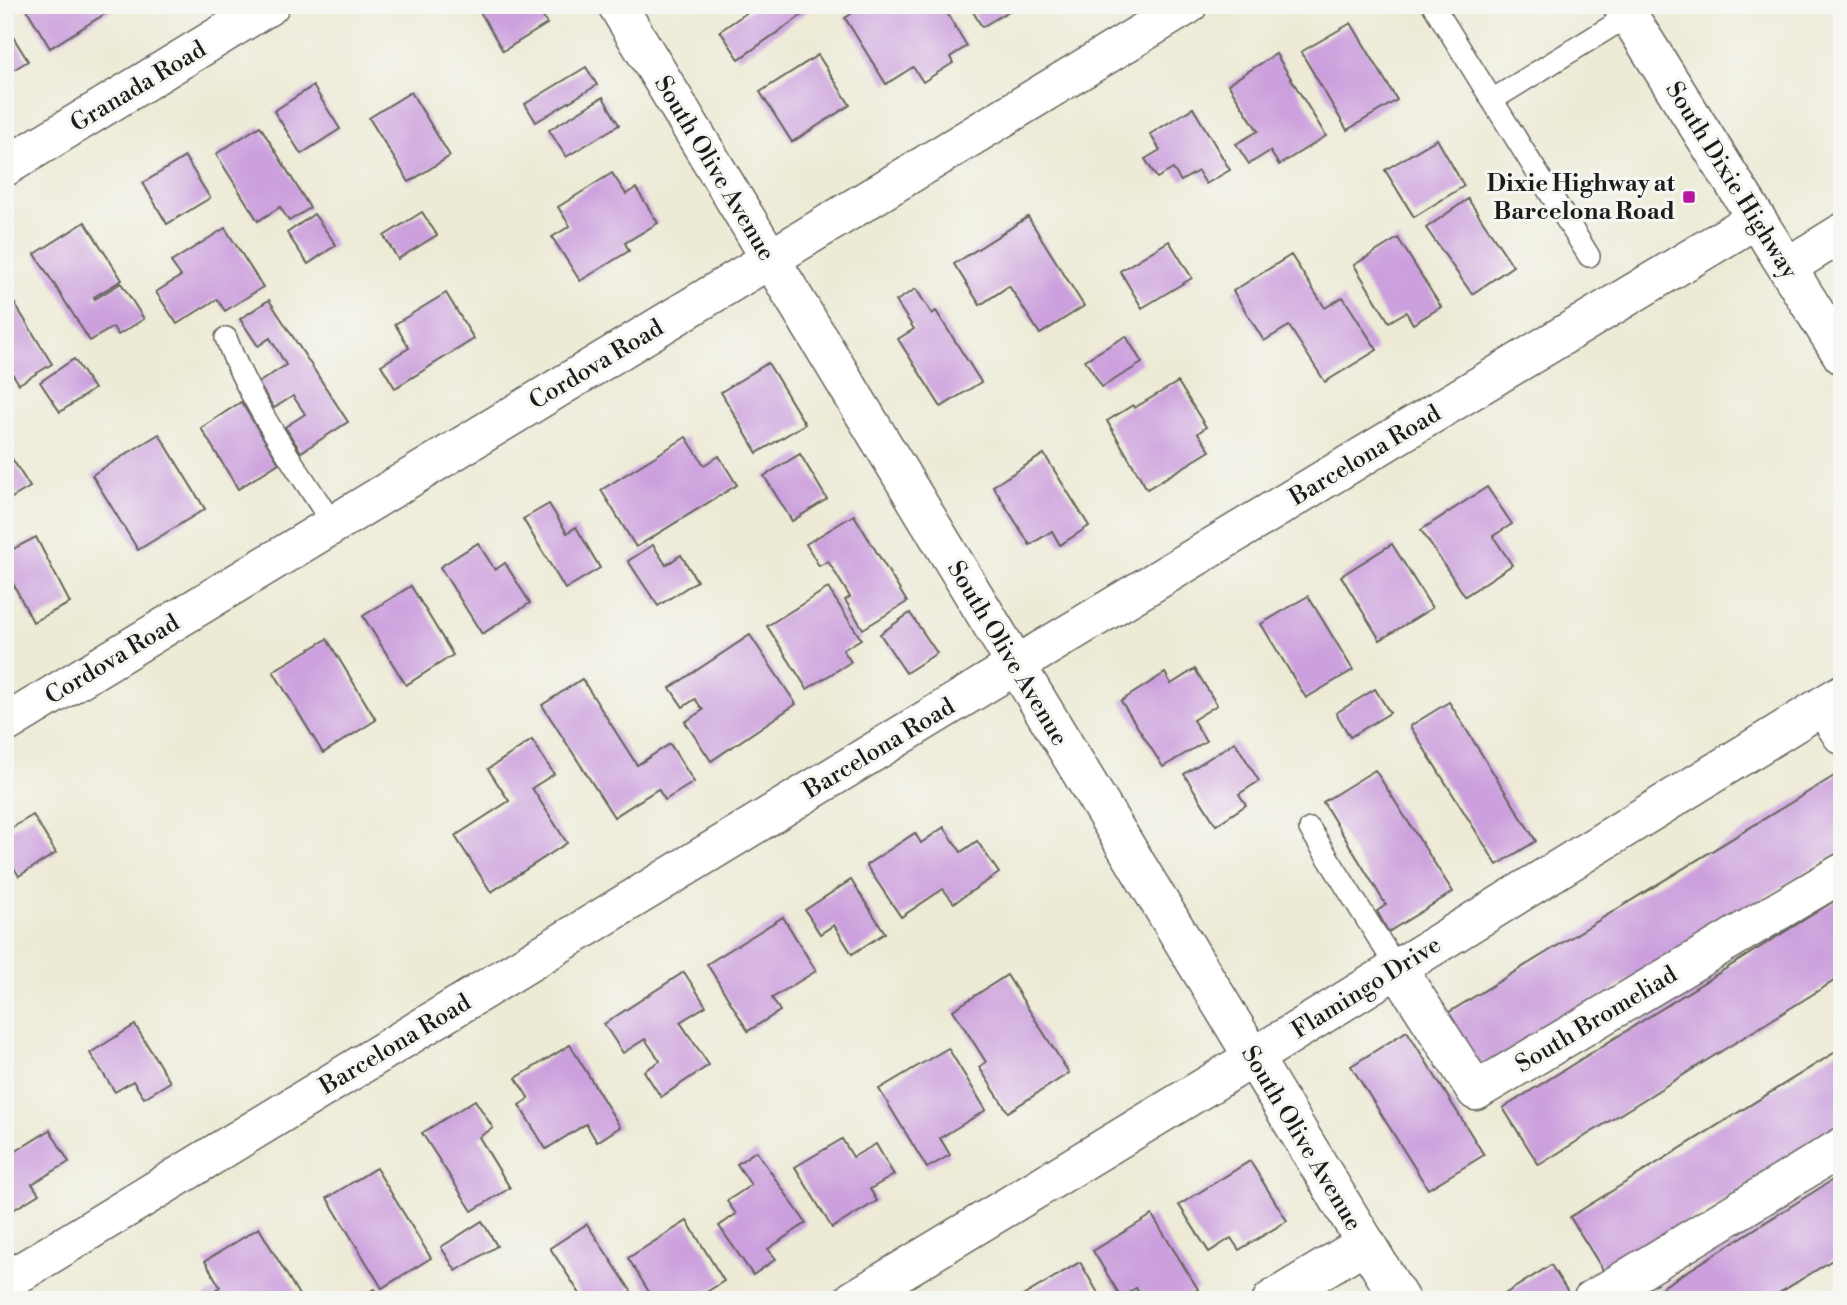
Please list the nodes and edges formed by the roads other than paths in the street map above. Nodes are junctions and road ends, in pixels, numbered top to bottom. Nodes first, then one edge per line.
1 (270, 5) edge
2 (617, 5) edge
3 (1188, 5) edge
4 (1433, 5) edge
5 (1625, 11) edge
6 (1492, 100) junction
7 (5, 167) edge
8 (1756, 219) junction
9 (1842, 233) edge
10 (1589, 256) dead end
11 (770, 258) junction
12 (1787, 267) junction
13 (226, 338) dead end
14 (1842, 355) edge
15 (333, 525) junction
16 (1016, 666) junction
17 (1836, 712) edge
18 (5, 724) edge
19 (1310, 830) dead end
20 (1842, 873) edge
21 (1397, 968) junction
22 (1253, 1057) junction
23 (1842, 1147) edge
24 (1366, 1243) junction
25 (5, 1282) edge
26 (853, 1300) edge
27 (1272, 1300) edge
28 (1400, 1300) edge
29 (1592, 1300) edge

1 - 7 street, Granada Road
2 - 11 street, South Olive Avenue
3 - 11 street, Cordova Road
4 - 6 lane
5 - 6 lane
5 - 8 street, South Dixie Highway
6 - 10 lane
8 - 12 street, South Dixie Highway
8 - 16 street, Barcelona Road
9 - 12 street
11 - 15 street, Cordova Road
11 - 16 street, South Olive Avenue
12 - 14 street, South Dixie Highway
13 - 15 lane
15 - 18 street, Cordova Road
16 - 22 street, South Olive Avenue
16 - 25 street, Barcelona Road
17 - 21 street, Flamingo Drive
19 - 21 lane
20 - 21 street, South Bromeliad
21 - 22 street, Flamingo Drive
22 - 24 street, South Olive Avenue
22 - 26 street, Flamingo Drive
23 - 29 street
24 - 27 street
24 - 28 street, South Olive Avenue

